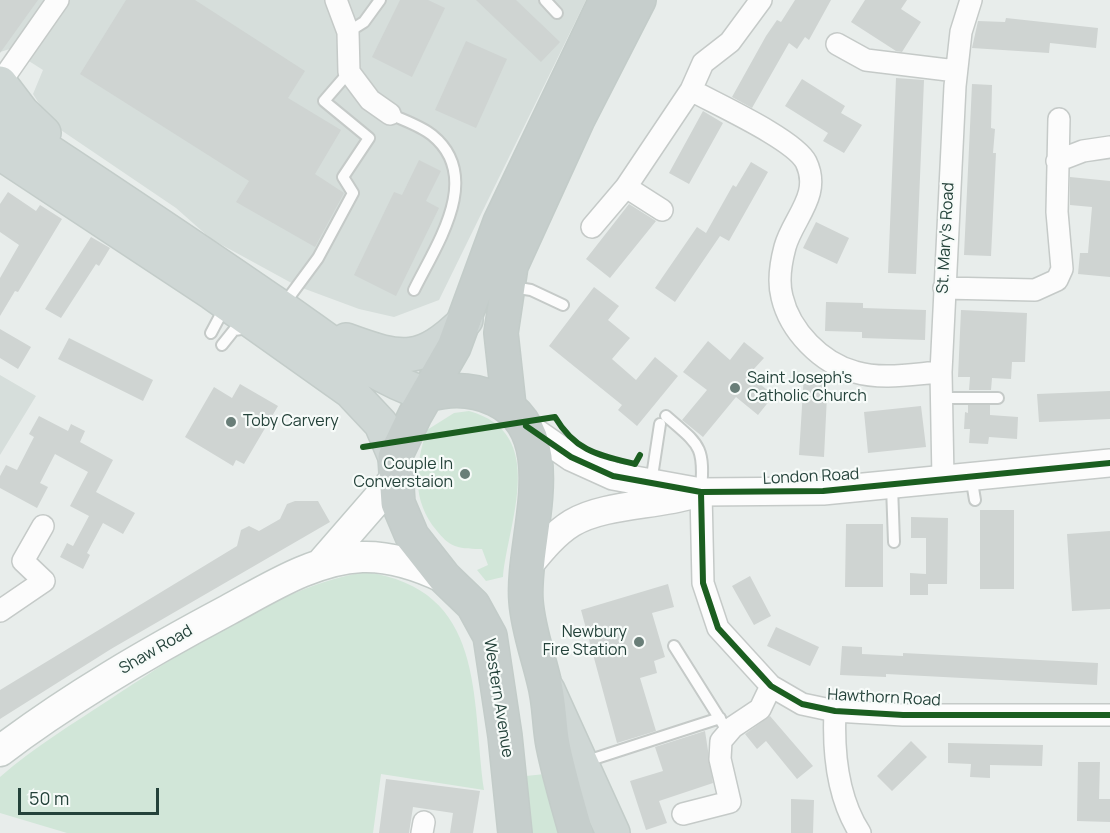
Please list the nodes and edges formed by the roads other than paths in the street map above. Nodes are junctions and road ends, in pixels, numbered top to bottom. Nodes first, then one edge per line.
1 (58, 0) edge
2 (336, 0) edge
3 (380, 0) edge
4 (545, 0) edge
5 (606, 0) edge
6 (639, 0) edge
7 (760, 0) edge
8 (971, 0) edge
9 (557, 13) dead end
10 (348, 32) junction
11 (837, 44) dead end
12 (956, 71) junction
13 (349, 72) junction
14 (0, 83) edge
15 (691, 90) junction
16 (390, 114) joint
17 (0, 119) edge
18 (1059, 119) dead end
19 (1110, 147) edge
20 (0, 153) edge
21 (1057, 161) junction
22 (98, 183) junction
23 (626, 187) junction
24 (662, 210) dead end
25 (592, 227) dead end
26 (506, 286) junction
27 (944, 288) junction
28 (414, 290) dead end
29 (212, 292) junction
30 (563, 304) dead end
31 (271, 317) junction
32 (466, 320) junction
33 (310, 327) junction
34 (212, 333) dead end
35 (222, 345) dead end
36 (941, 372) junction
37 (428, 395) junction
38 (942, 398) junction
39 (998, 398) dead end
40 (518, 416) junction
41 (1110, 463) edge
42 (395, 469) junction
43 (943, 479) junction
44 (892, 486) junction
45 (701, 492) junction
46 (650, 493) junction
47 (43, 526) dead end
48 (894, 542) dead end
49 (321, 564) junction
50 (526, 569) junction
51 (445, 578) junction
52 (0, 610) edge
53 (674, 646) dead end
54 (545, 683) junction
55 (771, 686) junction
56 (835, 711) junction
57 (1110, 715) edge
58 (724, 725) junction
59 (0, 751) edge
60 (582, 762) junction
61 (683, 814) dead end
62 (515, 833) edge
63 (576, 833) edge
64 (613, 833) edge
65 (860, 833) edge

1 - 14 street
2 - 10 street
3 - 10 lane
4 - 9 lane
5 - 32 highway
6 - 26 highway
7 - 15 street
8 - 12 street, St. Mary's Road
10 - 13 street
11 - 12 street
12 - 27 street, St. Mary's Road
13 - 16 street
13 - 31 lane
14 - 22 main road
15 - 23 street
15 - 36 street
16 - 28 lane
17 - 22 main road
18 - 21 street
19 - 21 street
20 - 29 main road
21 - 27 street
22 - 31 main road
23 - 24 street
23 - 25 street
26 - 30 lane
26 - 40 highway
27 - 36 street, St. Mary's Road
29 - 31 main road
29 - 34 lane
31 - 33 main road
31 - 35 lane
31 - 42 main road
32 - 33 main road
32 - 37 highway
33 - 37 main road
36 - 38 street, St. Mary's Road
37 - 40 highway
37 - 42 highway
38 - 39 lane
38 - 43 street, St. Mary's Road
40 - 46 street, London Road
40 - 50 highway
41 - 43 street, London Road
42 - 49 main road, Shaw Road
42 - 51 highway, Western Avenue
43 - 44 street, London Road
44 - 45 street, London Road
44 - 48 lane
45 - 46 street, London Road
45 - 46 lane
45 - 55 street, Hawthorn Road
46 - 50 street, London Road
47 - 52 street
49 - 51 main road, Shaw Road
49 - 59 main road, Shaw Road
50 - 54 highway
51 - 62 highway, Western Avenue
53 - 58 lane
54 - 60 main road
54 - 63 highway
55 - 56 street, Hawthorn Road
55 - 58 street
56 - 57 street, Hawthorn Road
56 - 65 street
58 - 60 lane
58 - 61 street
60 - 64 main road

